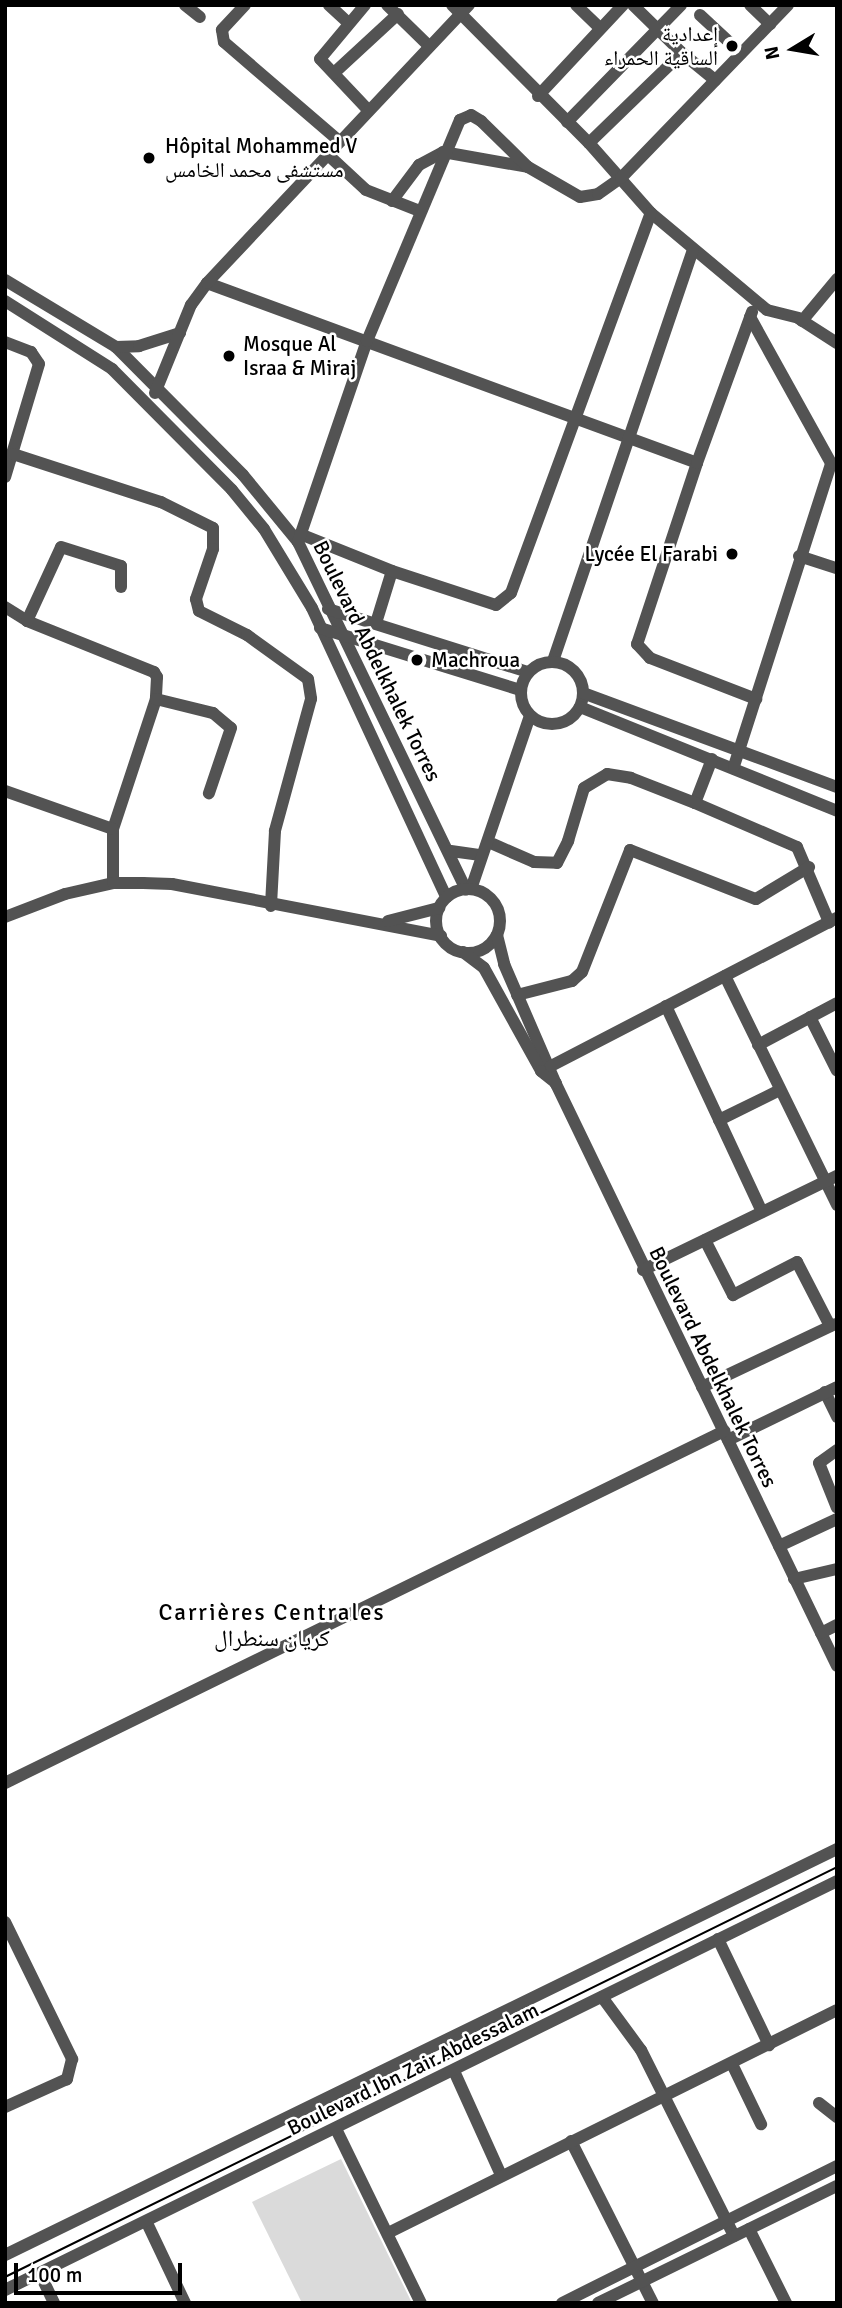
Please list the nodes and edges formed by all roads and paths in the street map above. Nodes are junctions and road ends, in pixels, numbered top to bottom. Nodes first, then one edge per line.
1 (185, 5) edge
2 (245, 5) edge
3 (329, 5) edge
4 (365, 5) edge
5 (387, 5) edge
6 (576, 5) edge
7 (623, 5) edge
8 (633, 5) edge
9 (681, 5) edge
10 (750, 5) edge
11 (788, 5) edge
12 (460, 8) edge
13 (398, 14) junction
14 (700, 15) dead end
15 (200, 18) dead end
16 (348, 23) junction
17 (770, 24) junction
18 (600, 28) junction
19 (657, 29) junction
20 (429, 46) junction
21 (682, 53) junction
22 (741, 53) junction
23 (334, 73) junction
24 (715, 80) junction
25 (538, 96) junction
26 (368, 110) junction
27 (567, 122) junction
28 (338, 140) junction
29 (589, 143) junction
30 (443, 152) junction
31 (326, 153) junction
32 (528, 167) junction
33 (621, 178) junction
34 (392, 201) junction
35 (420, 211) junction
36 (651, 214) junction
37 (697, 253) junction
38 (837, 279) edge
39 (5, 280) edge
40 (207, 283) junction
41 (5, 301) edge
42 (757, 302) junction
43 (750, 317) junction
44 (802, 321) junction
45 (180, 332) junction
46 (367, 341) junction
47 (5, 342) edge
48 (837, 343) edge
49 (116, 347) junction
50 (159, 386) junction
51 (149, 403) junction
52 (576, 416) junction
53 (632, 437) junction
54 (13, 454) junction
55 (697, 463) junction
56 (834, 463) edge
57 (5, 477) edge
58 (299, 538) junction
59 (799, 556) junction
60 (837, 568) edge
61 (392, 570) junction
62 (121, 587) dead end
63 (5, 607) edge
64 (312, 608) junction
65 (333, 609) junction
66 (27, 621) junction
67 (376, 623) junction
68 (320, 628) junction
69 (343, 632) junction
70 (557, 662) junction
71 (528, 672) junction
72 (520, 690) junction
73 (583, 693) junction
74 (156, 699) junction
75 (755, 699) junction
76 (580, 707) junction
77 (532, 718) junction
78 (740, 751) junction
79 (712, 759) junction
80 (734, 766) junction
81 (837, 787) edge
82 (5, 791) edge
83 (209, 793) dead end
84 (695, 803) junction
85 (837, 811) edge
86 (113, 829) junction
87 (493, 844) junction
88 (451, 851) junction
89 (481, 855) junction
90 (809, 867) junction
91 (113, 883) junction
92 (471, 889) junction
93 (442, 903) junction
94 (271, 905) junction
95 (5, 917) edge
96 (833, 920) edge
97 (379, 923) junction
98 (497, 935) junction
99 (440, 936) junction
100 (457, 951) junction
101 (724, 976) junction
102 (517, 995) junction
103 (837, 1003) edge
104 (666, 1006) junction
105 (810, 1017) junction
106 (758, 1045) junction
107 (551, 1066) junction
108 (837, 1070) edge
109 (556, 1084) junction
110 (780, 1090) junction
111 (719, 1120) junction
112 (831, 1179) edge
113 (837, 1205) edge
114 (762, 1212) junction
115 (705, 1240) junction
116 (643, 1270) junction
117 (833, 1325) edge
118 (702, 1387) junction
119 (831, 1389) edge
120 (837, 1417) edge
121 (726, 1435) junction
122 (837, 1450) edge
123 (837, 1508) edge
124 (837, 1520) edge
125 (779, 1546) junction
126 (837, 1569) edge
127 (794, 1579) junction
128 (837, 1625) edge
129 (821, 1633) junction
130 (837, 1666) edge
131 (5, 1783) edge
132 (837, 1849) edge
133 (837, 1881) edge
134 (5, 1922) edge
135 (718, 1939) junction
136 (11, 1946) edge
137 (601, 1997) junction
138 (837, 2010) edge
139 (769, 2045) junction
140 (732, 2064) junction
141 (454, 2071) junction
142 (665, 2096) junction
143 (820, 2103) dead end
144 (5, 2107) edge
145 (837, 2117) edge
146 (761, 2124) dead end
147 (336, 2129) junction
148 (571, 2141) junction
149 (837, 2166) edge
150 (501, 2175) junction
151 (837, 2186) edge
152 (727, 2221) junction
153 (147, 2223) junction
154 (749, 2229) junction
155 (388, 2233) junction
156 (734, 2236) junction
157 (5, 2255) edge
158 (635, 2267) junction
159 (40, 2274) junction
160 (642, 2281) junction
161 (5, 2290) edge
162 (54, 2303) edge
163 (186, 2303) edge
164 (421, 2303) edge
165 (562, 2303) edge
166 (598, 2303) edge
167 (653, 2303) edge
168 (786, 2303) edge

1 - 15 street
2 - 28 street
3 - 16 street
4 - 16 street
5 - 13 street
6 - 18 street
7 - 18 street
8 - 19 street
9 - 19 street
10 - 17 street
11 - 17 street
12 - 20 street
12 - 25 street
13 - 20 street
13 - 23 street
14 - 22 street
16 - 23 street
17 - 22 street
18 - 25 street
19 - 21 street
19 - 27 street
20 - 26 street
21 - 24 street
21 - 29 street
22 - 24 street
23 - 26 street
24 - 33 street
25 - 27 street
26 - 28 street
27 - 29 street
28 - 31 street
29 - 33 street
30 - 32 street
30 - 32 street
30 - 34 street
30 - 35 street
31 - 34 street
31 - 40 street
32 - 33 street
33 - 36 street
34 - 35 street
35 - 46 street
36 - 37 street
36 - 52 street
37 - 42 street
37 - 53 street
38 - 44 street
39 - 49 street, Boulevard Abdelkhalek Torres
40 - 45 street
40 - 46 street
41 - 51 street, Boulevard Abdelkhalek Torres
42 - 43 street
42 - 44 street
43 - 55 street
43 - 56 street
44 - 48 street
45 - 49 street
45 - 50 street
46 - 52 street
46 - 58 street
47 - 54 street
49 - 50 street, Boulevard Abdelkhalek Torres
50 - 51 street
50 - 58 street, Boulevard Abdelkhalek Torres
51 - 64 street, Boulevard Abdelkhalek Torres
52 - 53 street
52 - 61 street
53 - 55 street
53 - 70 street
54 - 57 street
54 - 94 street
55 - 75 street
56 - 59 street
58 - 61 street
58 - 65 street, Boulevard Abdelkhalek Torres
59 - 60 street
59 - 75 street
61 - 67 street
62 - 66 street
63 - 66 street
64 - 65 street
64 - 68 street, Boulevard Abdelkhalek Torres
65 - 67 street
65 - 69 street, Boulevard Abdelkhalek Torres
66 - 74 street
67 - 71 street
68 - 69 street
68 - 93 street, Boulevard Abdelkhalek Torres
69 - 72 street
69 - 88 street, Boulevard Abdelkhalek Torres
70 - 71 street
70 - 73 street
71 - 72 street
72 - 77 street
73 - 76 street
73 - 78 street
74 - 83 street
74 - 86 street
75 - 78 street
76 - 77 street
76 - 79 street
77 - 87 street
77 - 89 street
78 - 80 street
78 - 81 street
79 - 80 street
79 - 84 street
80 - 85 street
82 - 86 street
84 - 87 street
84 - 90 street
86 - 91 street
87 - 92 street
88 - 89 street
88 - 92 street, Boulevard Abdelkhalek Torres
89 - 92 street
90 - 96 street
90 - 102 street
91 - 94 street
91 - 95 street
92 - 93 street
92 - 98 street
93 - 97 street
93 - 99 street
94 - 97 street
96 - 101 street
97 - 99 street
98 - 100 street
98 - 102 street, Boulevard Abdelkhalek Torres
99 - 100 street
100 - 109 street, Boulevard Abdelkhalek Torres
101 - 104 street
101 - 106 street
102 - 107 street, Boulevard Abdelkhalek Torres
103 - 105 street
104 - 107 street
104 - 111 street
105 - 106 street
105 - 108 street
106 - 110 street
107 - 109 street, Boulevard Abdelkhalek Torres
109 - 116 street, Boulevard Abdelkhalek Torres
110 - 111 street
110 - 112 street
111 - 114 street
112 - 113 street
112 - 114 street
114 - 115 street
115 - 116 street
115 - 117 street
116 - 118 street, Boulevard Abdelkhalek Torres
117 - 118 street
118 - 121 street, Boulevard Abdelkhalek Torres
119 - 120 street
119 - 121 street
121 - 125 street, Boulevard Abdelkhalek Torres
121 - 131 street
122 - 123 street
124 - 125 street
125 - 127 street, Boulevard Abdelkhalek Torres
126 - 127 street
127 - 129 street, Boulevard Abdelkhalek Torres
128 - 129 street
129 - 130 street, Boulevard Abdelkhalek Torres
132 - 157 street, Boulevard Ibn Zair Abdessalam
133 - 135 street, Boulevard Ibn Zair Abdessalam
134 - 136 street
135 - 137 street, Boulevard Ibn Zair Abdessalam
135 - 139 street
136 - 144 street
137 - 141 street, Boulevard Ibn Zair Abdessalam
137 - 142 street
138 - 139 street
139 - 140 street
140 - 142 street
140 - 146 street
141 - 147 street, Boulevard Ibn Zair Abdessalam
141 - 150 street
142 - 148 street
142 - 152 street
143 - 145 street
147 - 153 street, Boulevard Ibn Zair Abdessalam
147 - 155 street
148 - 150 street
148 - 158 street
149 - 152 street
150 - 155 street
151 - 154 street
152 - 156 street
152 - 158 street
153 - 159 street, Boulevard Ibn Zair Abdessalam
153 - 163 street
154 - 156 street
154 - 168 street
155 - 164 street
156 - 160 street
158 - 160 street
158 - 165 street
159 - 161 street, Boulevard Ibn Zair Abdessalam
159 - 162 street
160 - 166 street
160 - 167 street

